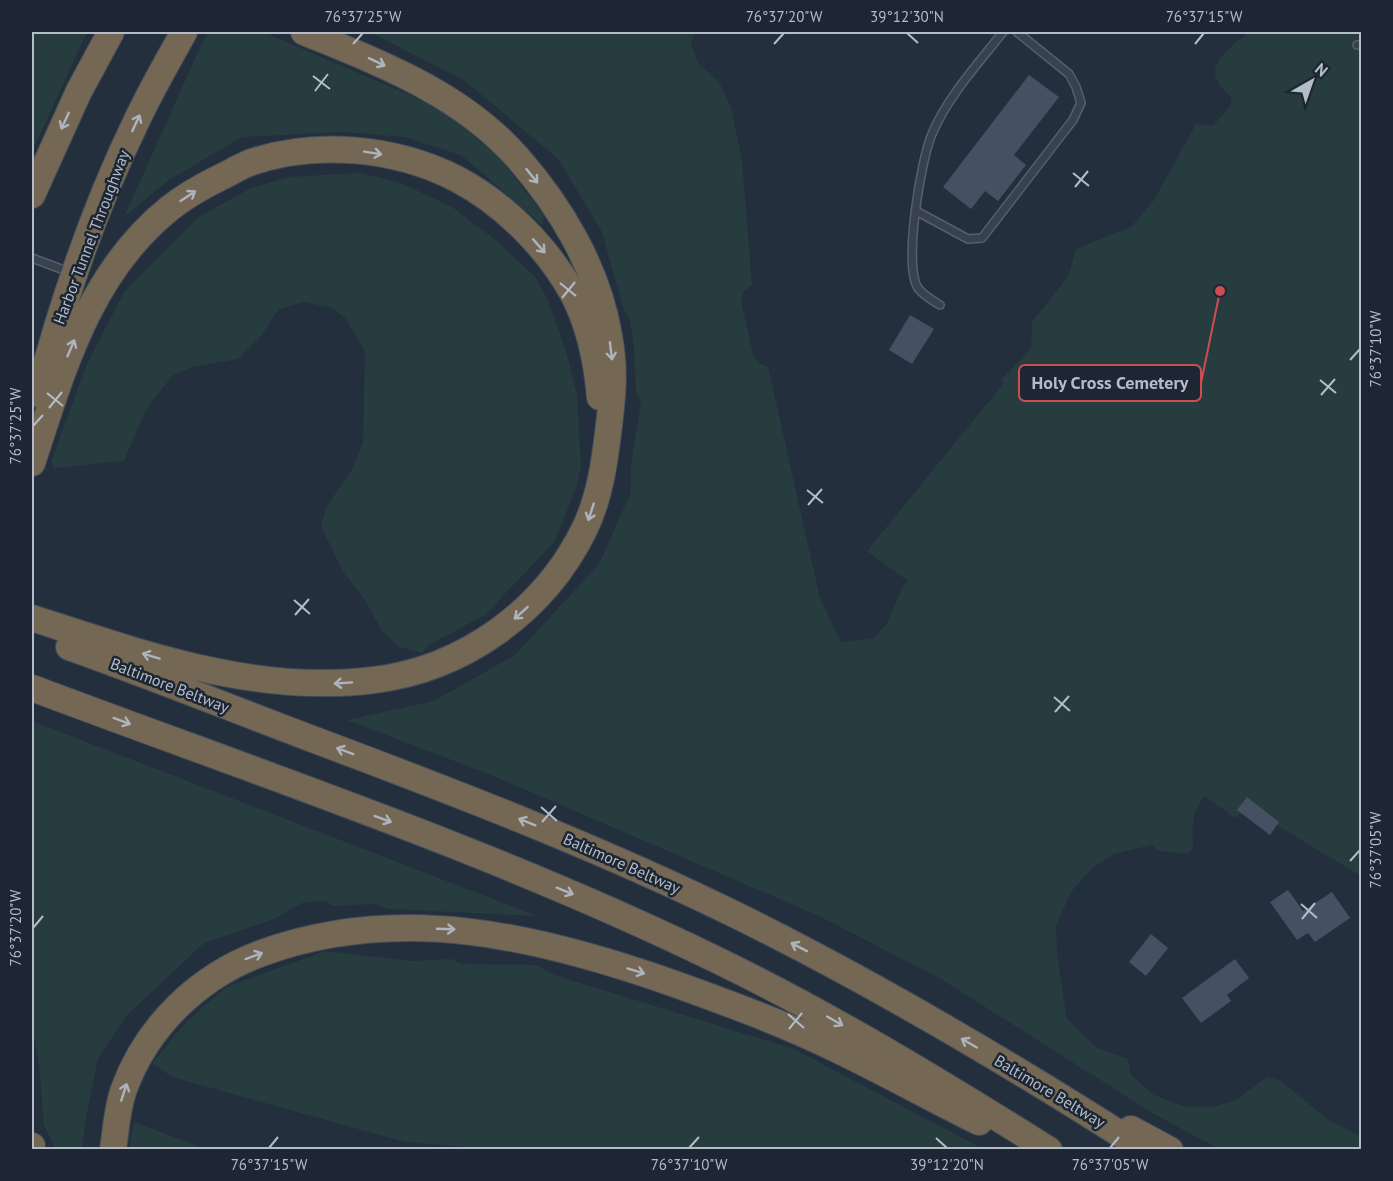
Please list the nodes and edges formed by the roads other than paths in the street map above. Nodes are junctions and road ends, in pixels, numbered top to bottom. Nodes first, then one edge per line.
1 (111, 32) edge
2 (183, 32) edge
3 (304, 32) edge
4 (1003, 32) edge
5 (1017, 32) edge
6 (32, 195) edge
7 (916, 211) junction
8 (32, 258) edge
9 (75, 274) junction
10 (940, 305) dead end
11 (32, 418) edge
12 (606, 455) junction
13 (32, 463) edge
14 (32, 618) edge
15 (32, 634) edge
16 (74, 640) junction
17 (32, 688) edge
18 (1007, 1064) junction
19 (113, 1149) edge
20 (1035, 1149) edge
21 (1049, 1149) edge
22 (1145, 1149) edge
23 (1170, 1149) edge

1 -> 6 highway
9 -> 2 highway, Harbor Tunnel Throughway
3 -> 12 highway
4 - 7 lane
5 - 7 lane
7 - 10 lane
8 - 9 lane
9 - 11 highway, Harbor Tunnel Throughway
13 -> 12 highway
12 -> 16 highway
14 - 16 highway
15 - 16 highway, Baltimore Beltway
18 -> 16 highway, Baltimore Beltway
17 -> 21 highway
18 - 22 highway, Baltimore Beltway
18 - 23 highway
19 -> 20 highway

